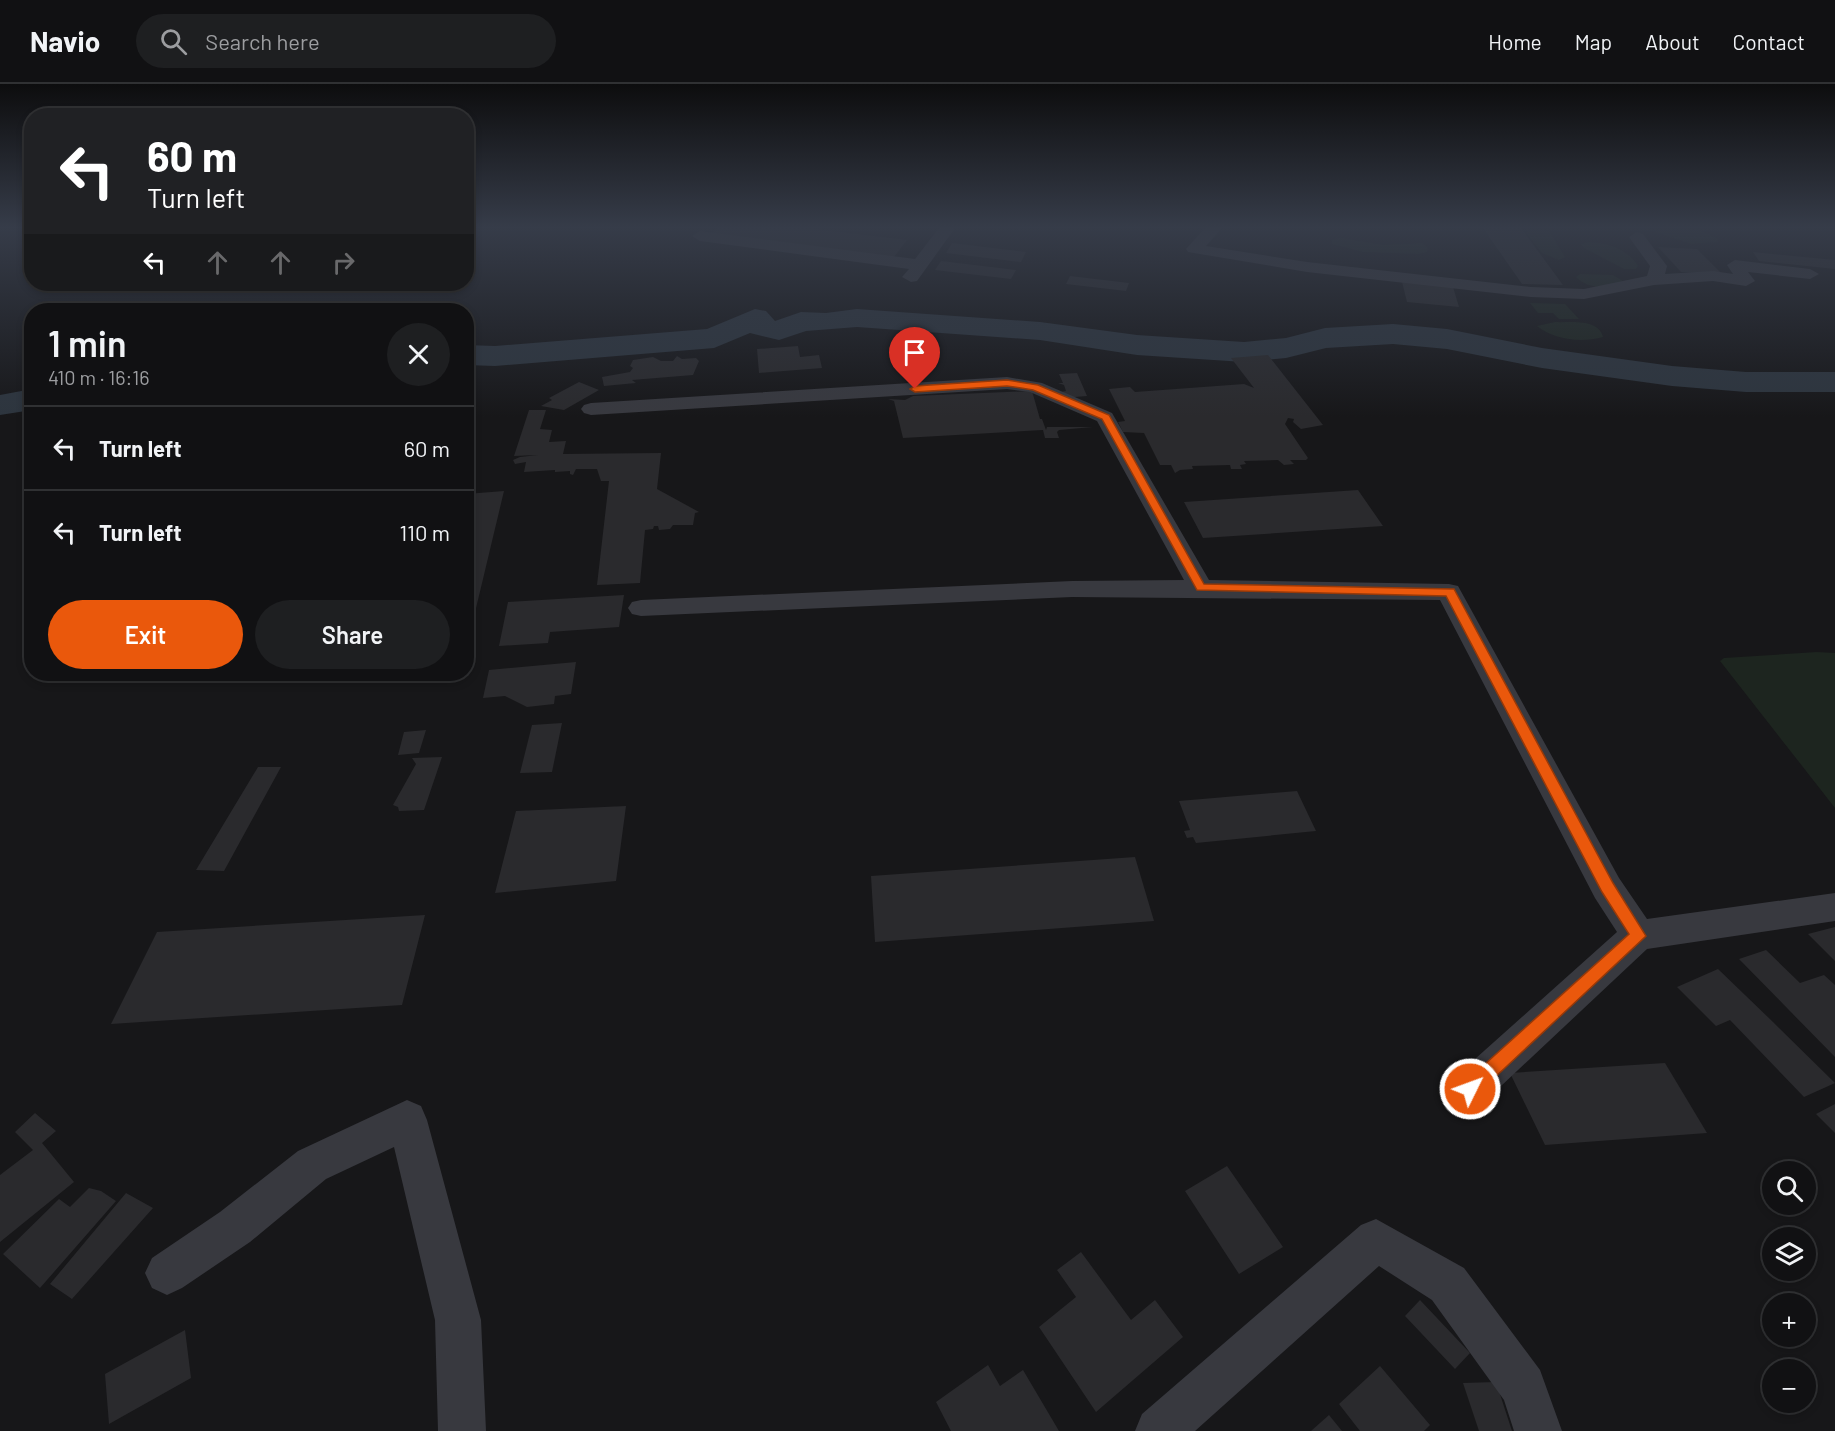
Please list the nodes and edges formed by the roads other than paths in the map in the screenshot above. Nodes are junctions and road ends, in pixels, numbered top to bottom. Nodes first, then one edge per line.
1 (1521, 291) edge
2 (1600, 291) edge
3 (591, 409) dead end
4 (1201, 588) junction
5 (641, 608) dead end
6 (1835, 907) edge
7 (1638, 936) junction
8 (1470, 1089) dead end
9 (167, 1273) dead end
10 (462, 1431) edge
11 (1159, 1431) edge
12 (1538, 1431) edge

1 - 2 street
3 - 4 street
4 - 5 street
4 - 7 street
6 - 7 street
7 - 8 street
9 - 10 street
11 - 12 street

